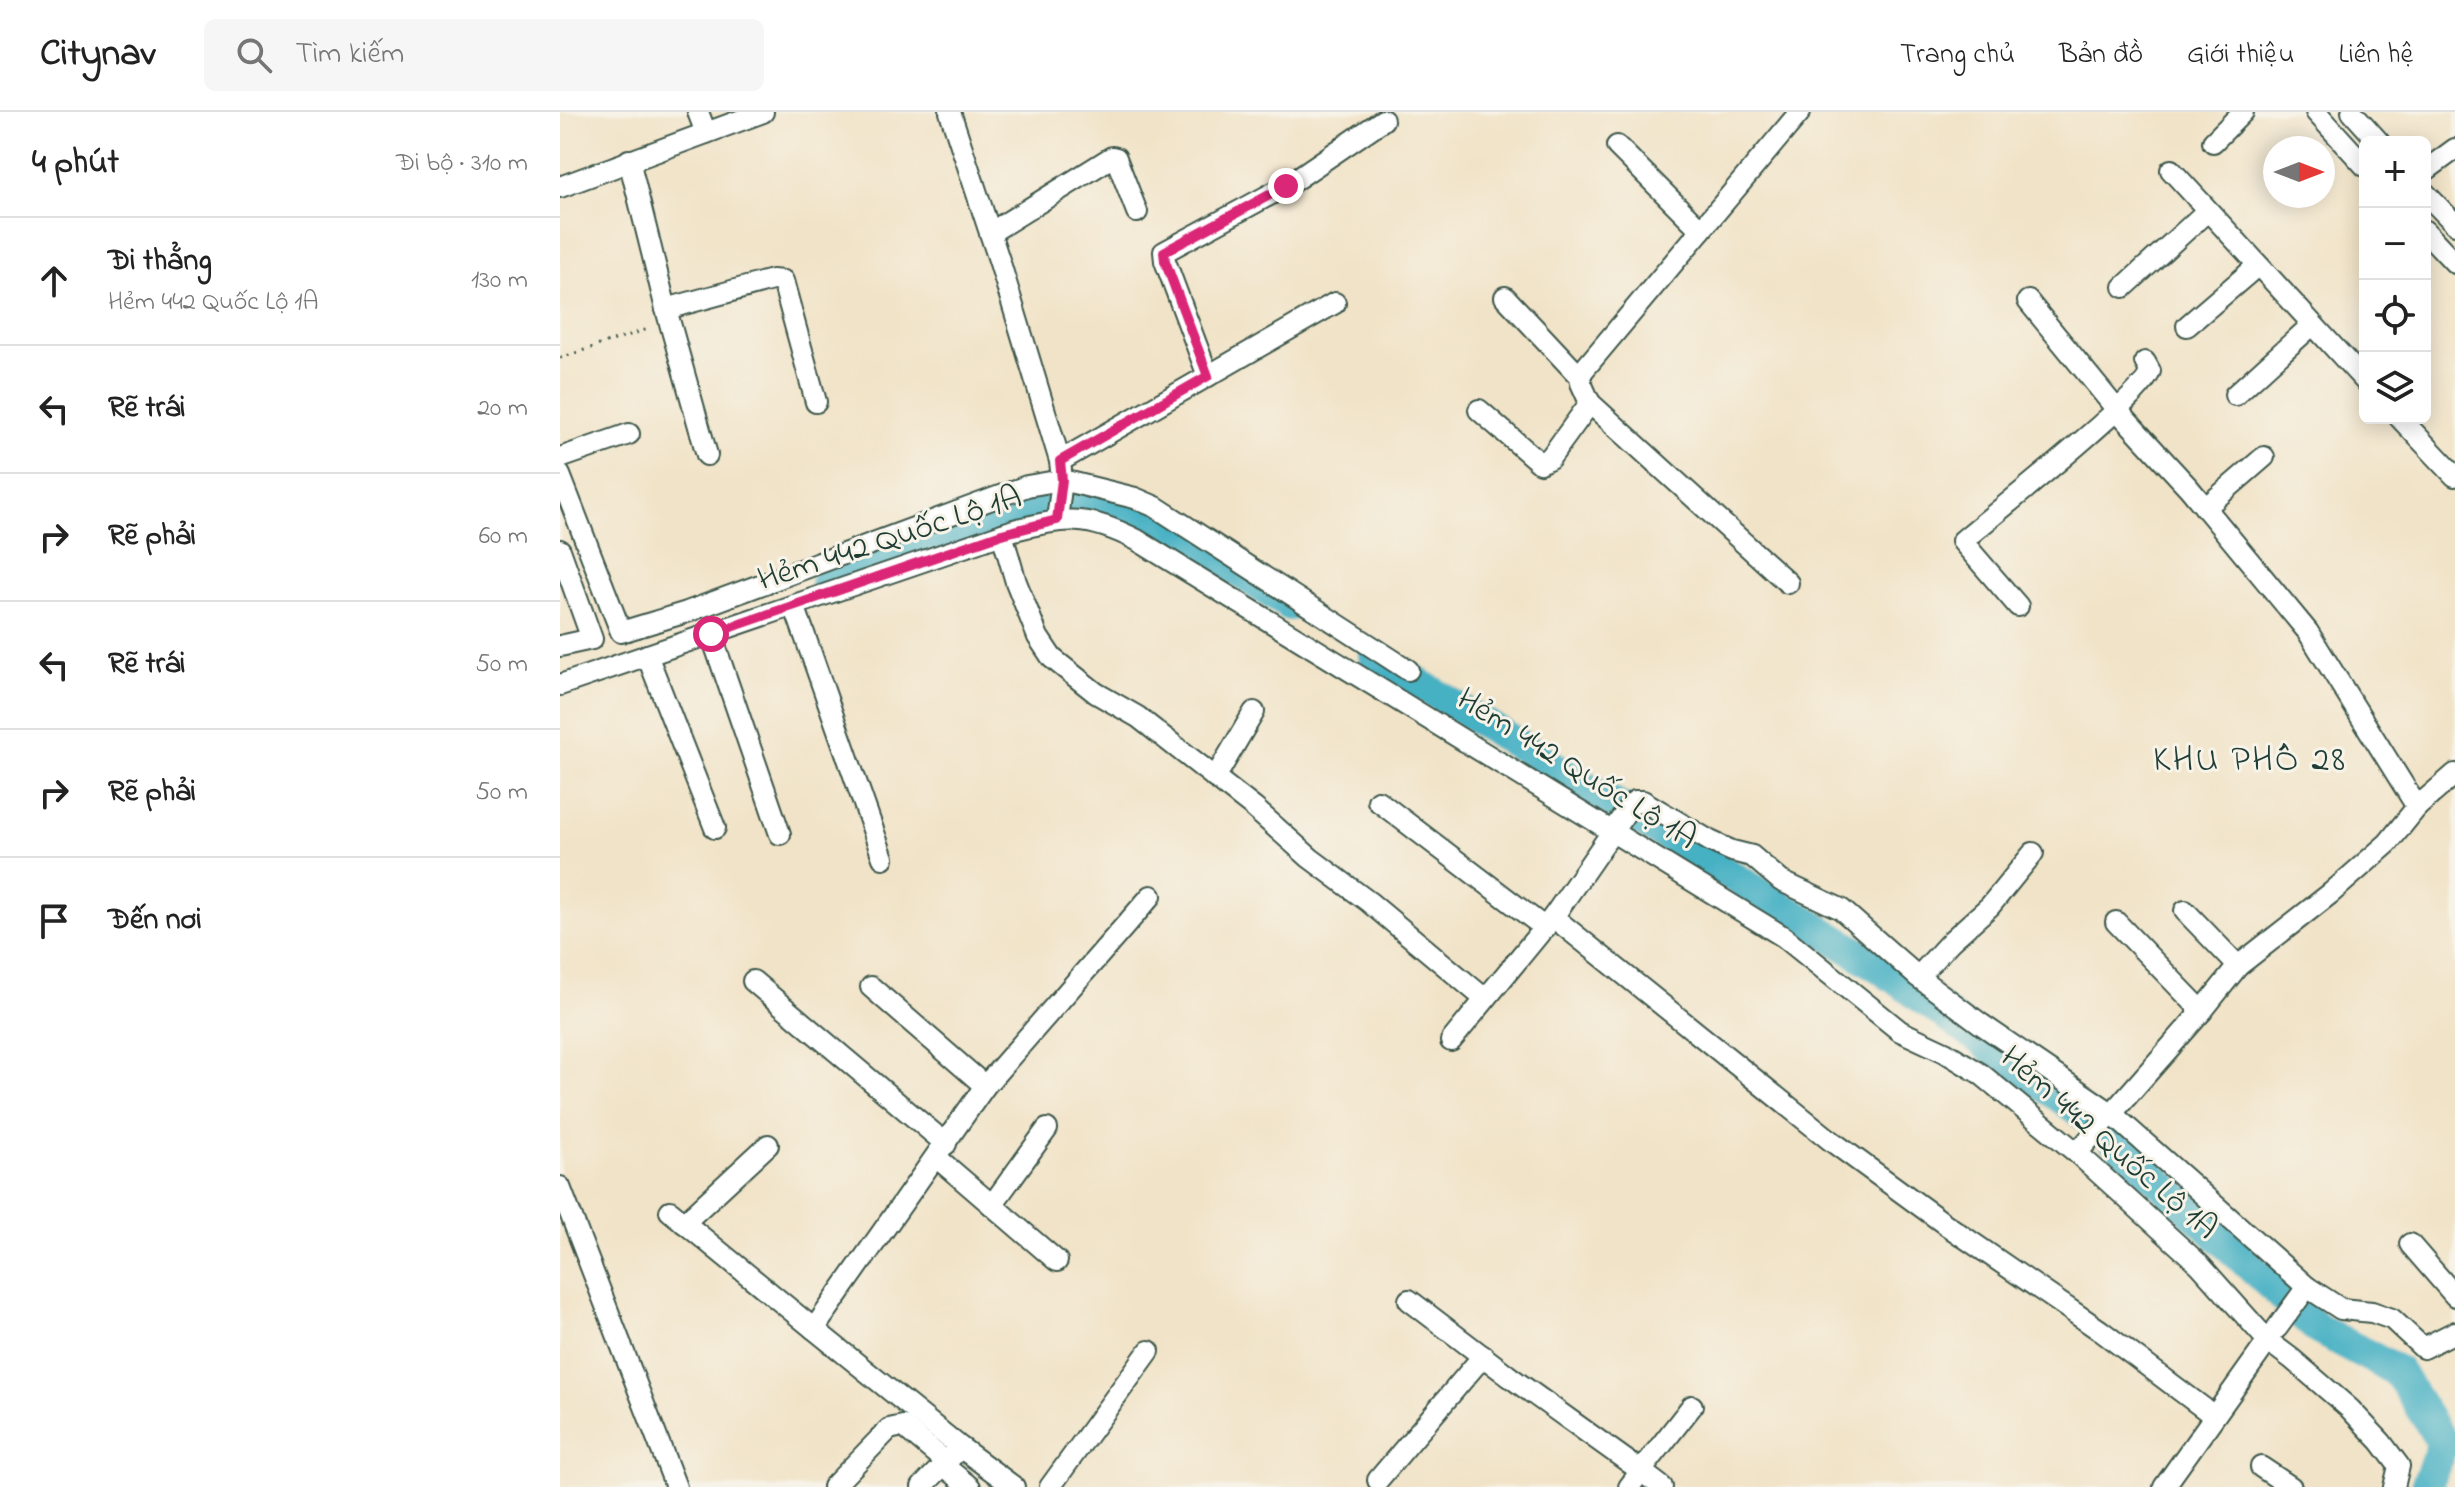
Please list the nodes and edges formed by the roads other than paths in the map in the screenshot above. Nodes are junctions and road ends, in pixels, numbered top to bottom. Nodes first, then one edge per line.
1 (698, 112) edge
2 (763, 112) edge
3 (950, 112) edge
4 (1800, 112) edge
5 (2243, 112) edge
6 (2316, 112) edge
7 (2352, 112) edge
8 (1386, 122) edge
9 (706, 133) junction
10 (2374, 136) edge
11 (2213, 142) dead end
12 (1617, 146) dead end
13 (2455, 149) edge
14 (2359, 159) edge
15 (629, 160) junction
16 (2431, 167) edge
17 (2171, 170) dead end
18 (561, 182) edge
19 (2431, 199) edge
20 (2207, 211) junction
21 (1137, 212) dead end
22 (2455, 224) edge
23 (1701, 230) junction
24 (990, 233) junction
25 (2431, 237) edge
26 (2455, 263) edge
27 (2257, 266) junction
28 (2124, 287) dead end
29 (1505, 297) dead end
30 (2028, 301) dead end
31 (1335, 303) dead end
32 (668, 315) junction
33 (2312, 325) junction
34 (2187, 326) dead end
35 (2145, 362) dead end
36 (2359, 375) edge
37 (1208, 376) junction
38 (1580, 377) junction
39 (2235, 395) dead end
40 (816, 402) dead end
41 (1590, 403) junction
42 (1479, 410) dead end
43 (2117, 410) junction
44 (2406, 424) edge
45 (629, 434) dead end
46 (707, 455) dead end
47 (2264, 457) dead end
48 (560, 458) edge
49 (1061, 470) junction
50 (560, 475) edge
51 (2455, 476) edge
52 (2205, 508) junction
53 (1058, 511) junction
54 (1002, 534) junction
55 (560, 550) edge
56 (1788, 583) dead end
57 (794, 605) junction
58 (2018, 606) dead end
59 (711, 634) junction
60 (560, 646) edge
61 (647, 655) junction
62 (1408, 670) dead end
63 (560, 685) edge
64 (1254, 712) dead end
65 (2455, 774) edge
66 (1215, 778) junction
67 (1378, 801) dead end
68 (2417, 807) junction
69 (715, 828) dead end
70 (1615, 828) junction
71 (780, 834) dead end
72 (2033, 853) dead end
73 (883, 858) dead end
74 (1151, 896) dead end
75 (2185, 911) dead end
76 (2116, 922) dead end
77 (1549, 923) junction
78 (2238, 966) junction
79 (1918, 977) junction
80 (753, 981) dead end
81 (871, 987) dead end
82 (1485, 999) junction
83 (2202, 1011) junction
84 (1451, 1041) dead end
85 (985, 1086) junction
86 (2108, 1116) junction
87 (1047, 1129) dead end
88 (768, 1145) dead end
89 (2081, 1148) junction
90 (941, 1150) junction
91 (560, 1187) edge
92 (992, 1205) junction
93 (2410, 1244) dead end
94 (1057, 1261) dead end
95 (2307, 1287) junction
96 (2455, 1296) edge
97 (1409, 1300) dead end
98 (814, 1329) junction
99 (2455, 1332) edge
100 (2272, 1334) junction
101 (1149, 1351) dead end
102 (1483, 1356) junction
103 (1692, 1406) dead end
104 (2214, 1416) junction
105 (950, 1458) junction
106 (2261, 1467) dead end
107 (1635, 1479) edge
108 (1378, 1480) dead end
109 (676, 1487) edge
110 (833, 1487) edge
111 (922, 1487) edge
112 (970, 1487) edge
113 (1014, 1487) edge
114 (1050, 1487) edge
115 (1662, 1487) edge
116 (2164, 1487) edge
117 (2291, 1487) edge
118 (2394, 1487) edge

1 - 9 street
2 - 9 street
3 - 24 street
4 - 23 street
5 - 11 street
6 - 14 street
7 - 10 street
8 - 37 street
9 - 15 street
12 - 23 street
13 - 16 street
15 - 18 street
15 - 32 street
17 - 20 street
19 - 22 street
20 - 27 street
20 - 28 street
21 - 24 street
23 - 38 street
24 - 49 street
25 - 26 street
27 - 33 street
27 - 34 street
29 - 38 street
30 - 43 street
31 - 37 street
32 - 40 street
32 - 46 street
33 - 36 street
33 - 39 street
35 - 43 street
37 - 49 street
38 - 41 street
41 - 42 street
41 - 56 street
43 - 52 street
43 - 58 street
44 - 51 street
45 - 48 street
47 - 52 street
49 - 50 street
49 - 53 street
49 - 62 street
52 - 68 street
53 - 54 street, Hẻm 442 Quốc Lộ 1A
53 - 70 street, Hẻm 442 Quốc Lộ 1A
54 - 57 street, Hẻm 442 Quốc Lộ 1A
54 - 66 street
55 - 60 street
57 - 59 street, Hẻm 442 Quốc Lộ 1A
57 - 73 street
59 - 61 street, Hẻm 442 Quốc Lộ 1A
59 - 71 street
61 - 63 street, Hẻm 442 Quốc Lộ 1A
61 - 69 street
64 - 66 street
65 - 68 street
66 - 82 street
67 - 77 street
68 - 78 street
70 - 77 street
70 - 79 street
70 - 89 street, Hẻm 442 Quốc Lộ 1A
72 - 79 street
74 - 85 street
75 - 78 street
76 - 83 street
77 - 82 street
77 - 104 street
78 - 83 street
79 - 86 street
80 - 90 street
81 - 85 street
82 - 84 street
83 - 86 street
85 - 90 street
86 - 89 street
86 - 95 street
87 - 92 street
88 - 98 street
89 - 100 street, Hẻm 442 Quốc Lộ 1A
90 - 92 street
90 - 98 street
91 - 109 street
92 - 94 street
93 - 96 street
95 - 99 street
95 - 100 street
97 - 102 street
98 - 105 street
100 - 104 street
100 - 118 street, Hẻm 442 Quốc Lộ 1A
101 - 114 street
102 - 107 street
102 - 108 street
103 - 107 street
104 - 116 street
105 - 110 street
105 - 111 street
105 - 112 street
105 - 113 street
106 - 117 street
107 - 115 street

